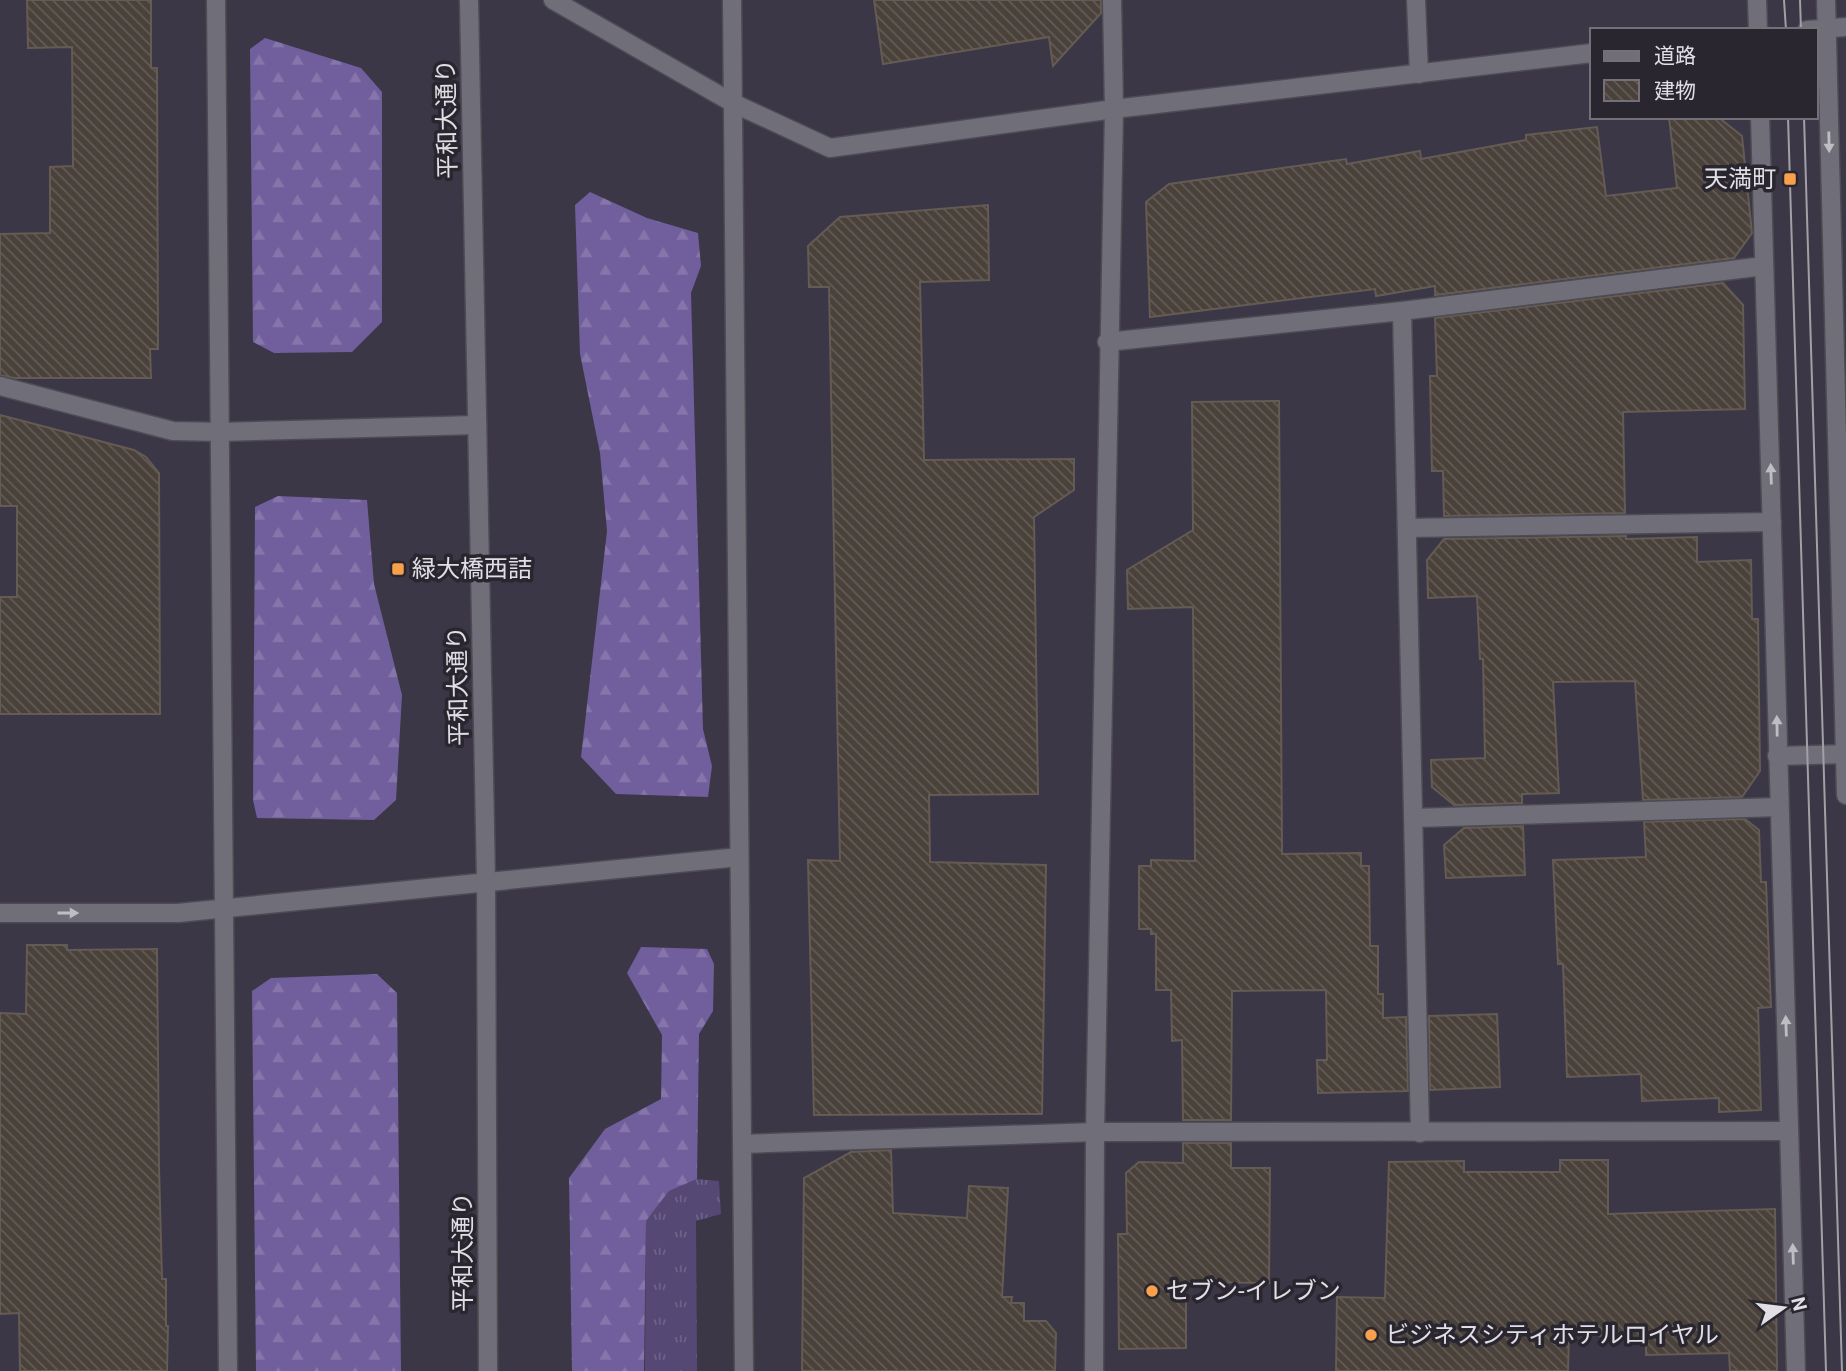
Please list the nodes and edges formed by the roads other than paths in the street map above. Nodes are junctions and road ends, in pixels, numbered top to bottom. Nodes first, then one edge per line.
1 (216, 0) edge
2 (469, 0) edge
3 (553, 0) edge
4 (732, 0) edge
5 (1112, 0) edge
6 (1416, 0) edge
7 (1757, 0) edge
8 (1826, 0) edge
9 (1846, 27) edge
10 (1758, 28) edge
11 (1818, 29) edge
12 (1827, 29) junction
13 (1590, 53) edge
14 (1419, 74) junction
15 (733, 103) junction
16 (1114, 109) junction
17 (1760, 119) edge
18 (1764, 266) junction
19 (1402, 311) junction
20 (1107, 342) junction
21 (0, 386) edge
22 (477, 425) junction
23 (221, 432) junction
24 (1772, 522) junction
25 (1407, 528) junction
26 (1845, 754) edge
27 (1777, 756) junction
28 (1846, 795) edge
29 (1779, 807) junction
30 (1414, 818) junction
31 (739, 857) junction
32 (486, 880) junction
33 (226, 908) junction
34 (0, 913) edge
35 (1789, 1131) junction
36 (1094, 1132) junction
37 (1420, 1133) junction
38 (743, 1144) junction
39 (228, 1371) edge
40 (488, 1371) edge
41 (744, 1371) edge
42 (1094, 1371) edge
43 (1796, 1371) edge

1 - 23 street
2 - 22 street, 平和大通り
3 - 15 street
4 - 15 street
5 - 16 street
6 - 14 street
7 - 10 street
8 - 12 street
9 - 12 street
11 - 12 street
12 -> 26 street
13 - 14 street
14 - 16 street
15 - 16 street
15 - 31 street
16 - 20 street
17 - 18 street
18 - 19 street
24 -> 18 street
19 - 20 street
19 - 25 street
20 - 36 street
21 - 23 street
22 - 23 street
22 - 32 street, 平和大通り
23 - 33 street
24 - 25 street
27 -> 24 street
25 - 30 street
26 - 27 street
26 - 28 street
27 - 29 street
29 - 30 street
35 -> 29 street
30 - 37 street
31 - 32 street
31 - 38 street
32 - 33 street
32 - 40 street, 平和大通り
34 -> 33 street
33 - 39 street
35 - 37 street
43 -> 35 street
36 - 37 street
36 - 38 street
36 - 42 street
38 - 41 street

